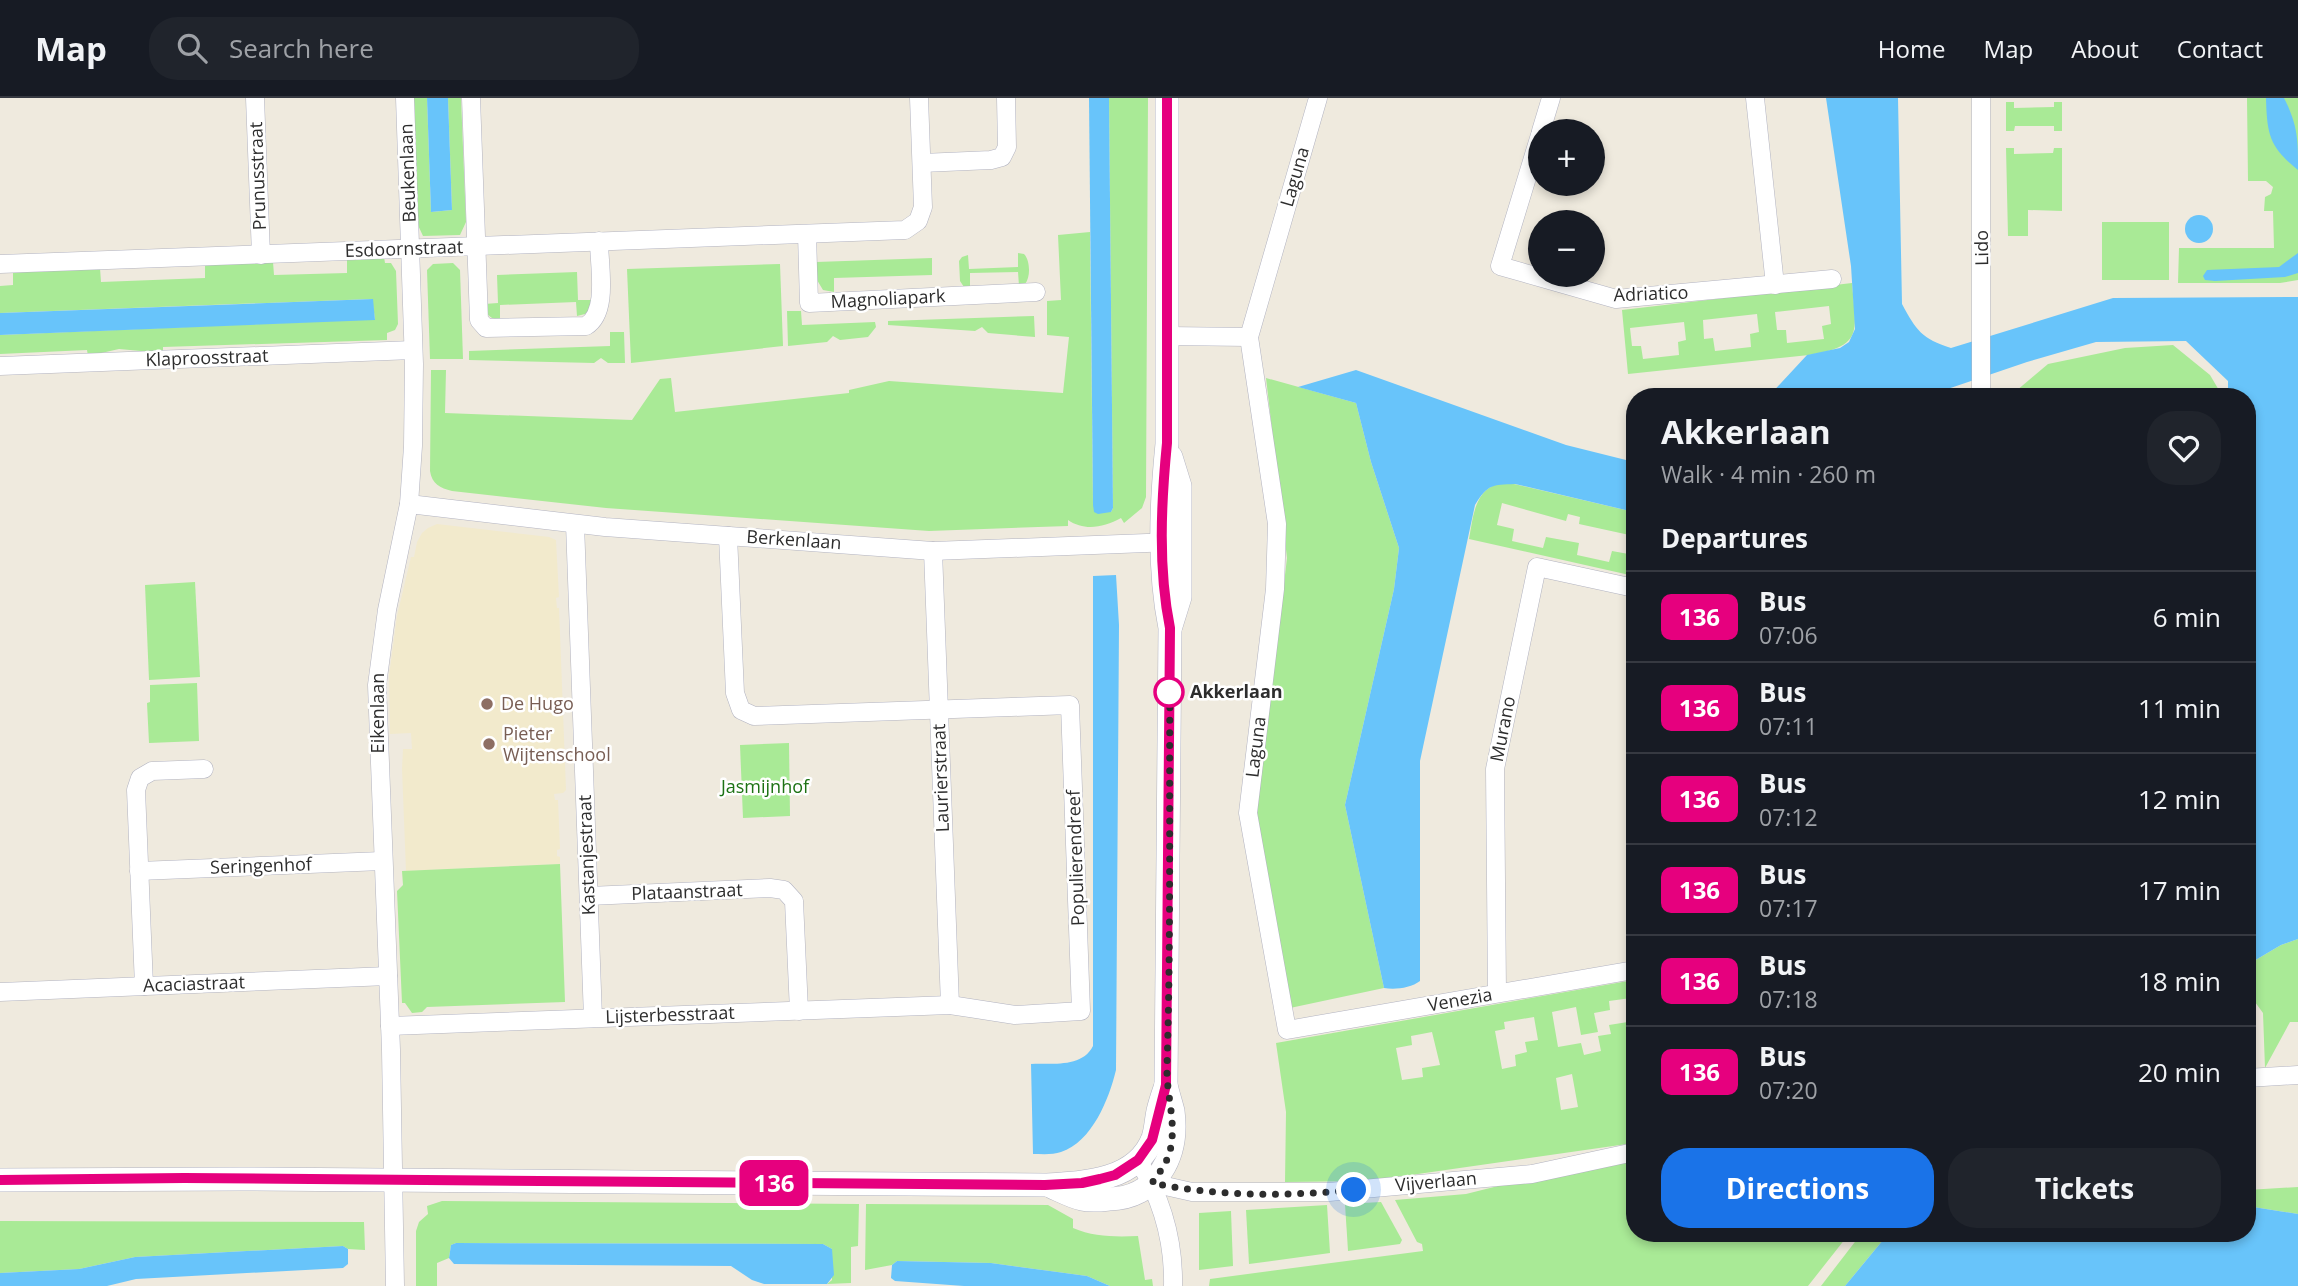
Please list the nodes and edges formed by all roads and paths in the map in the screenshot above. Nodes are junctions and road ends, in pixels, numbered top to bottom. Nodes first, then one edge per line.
1 (254, 98) edge
2 (405, 98) edge
3 (471, 98) edge
4 (919, 98) edge
5 (1006, 98) edge
6 (1167, 98) edge
7 (1318, 98) edge
8 (1551, 98) edge
9 (1755, 98) edge
10 (1981, 98) edge
11 (1545, 119) edge
12 (922, 163) junction
13 (1528, 175) edge
14 (807, 234) junction
15 (598, 241) junction
16 (476, 246) junction
17 (410, 248) junction
18 (261, 255) junction
19 (0, 264) edge
20 (1832, 279) dead end
21 (1775, 285) junction
22 (1036, 292) dead end
23 (1167, 336) junction
24 (1249, 337) junction
25 (414, 350) junction
26 (0, 366) edge
27 (1982, 388) edge
28 (410, 504) junction
29 (575, 524) junction
30 (727, 536) junction
31 (1172, 542) junction
32 (933, 551) junction
33 (1626, 586) edge
34 (939, 708) junction
35 (204, 769) dead end
36 (382, 861) junction
37 (139, 871) junction
38 (589, 896) junction
39 (1626, 971) edge
40 (387, 976) junction
41 (144, 986) junction
42 (0, 992) edge
43 (1497, 993) junction
44 (950, 1005) junction
45 (799, 1011) junction
46 (593, 1018) junction
47 (390, 1026) junction
48 (1287, 1030) joint
49 (2298, 1075) edge
50 (2256, 1077) edge
51 (1166, 1085) junction
52 (1626, 1154) edge
53 (1138, 1160) junction
54 (0, 1180) edge
55 (393, 1181) junction
56 (1152, 1183) junction
57 (1045, 1185) junction
58 (395, 1286) edge
59 (1174, 1286) edge

1 - 18 street, Prunusstraat
2 - 17 street, Beukenlaan
3 - 16 street
4 - 12 street, Esdoornstraat
5 - 12 street
6 - 23 street
7 - 24 street, Laguna
8 - 11 street, Adriatico
9 - 21 street
10 - 27 street, Lido
12 - 14 street, Esdoornstraat
13 - 21 street, Adriatico
14 - 15 street, Esdoornstraat
14 - 22 street, Magnoliapark
15 - 16 street, Esdoornstraat
15 - 16 street
16 - 17 street, Esdoornstraat
17 - 18 street, Esdoornstraat
17 - 25 street, Eikenlaan
18 - 19 street, Esdoornstraat
20 - 21 street, Adriatico
23 - 24 street
23 - 31 street
24 - 48 street, Laguna
25 - 26 street, Klaproosstraat
25 - 28 street, Eikenlaan
28 - 29 street, Berkenlaan
28 - 36 street, Eikenlaan
29 - 30 street, Berkenlaan
29 - 38 street, Kastanjestraat
30 - 32 street, Berkenlaan
30 - 34 street
31 - 32 street, Berkenlaan
31 - 51 street
32 - 34 street, Laurierstraat
33 - 43 street, Murano
34 - 44 street, Laurierstraat
34 - 44 street, Populierendreef
35 - 37 street
36 - 37 street, Seringenhof
36 - 40 street, Eikenlaan
37 - 41 street
38 - 45 street, Plataanstraat
38 - 46 street, Kastanjestraat
39 - 43 street, Venezia
40 - 41 street, Acaciastraat
40 - 47 street, Eikenlaan
41 - 42 street, Acaciastraat
43 - 48 street, Venezia
44 - 45 street, Lijsterbesstraat
45 - 46 street, Lijsterbesstraat
46 - 47 street, Lijsterbesstraat
47 - 55 street, Eikenlaan
49 - 50 street
51 - 53 street
51 - 56 street
52 - 56 street, Vijverlaan
53 - 56 street
53 - 57 street
54 - 55 street
55 - 57 street
55 - 58 street, Eikenlaan
56 - 57 street
56 - 59 street

